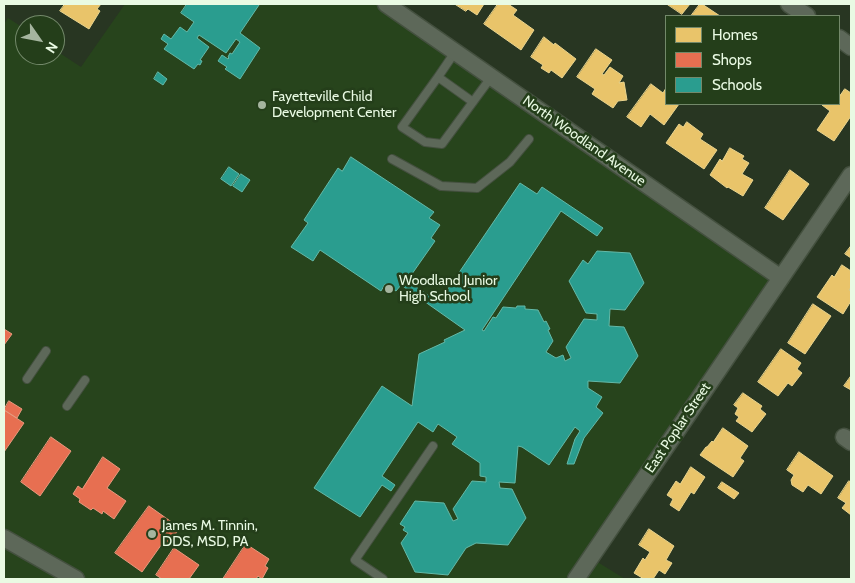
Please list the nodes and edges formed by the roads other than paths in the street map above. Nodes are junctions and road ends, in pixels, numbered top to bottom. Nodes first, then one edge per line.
1 (386, 4) edge
2 (789, 4) edge
3 (806, 15) edge
4 (840, 39) edge
5 (851, 47) edge
6 (455, 51) junction
7 (492, 76) junction
8 (438, 77) junction
9 (473, 102) junction
10 (529, 139) dead end
11 (392, 159) dead end
12 (851, 176) edge
13 (781, 278) junction
14 (46, 351) dead end
15 (27, 379) dead end
16 (85, 380) dead end
17 (67, 406) dead end
18 (433, 446) dead end
19 (4, 538) edge
20 (76, 579) edge
21 (384, 579) edge
22 (576, 579) edge

1 - 6 street, North Woodland Avenue
2 - 3 street
4 - 5 street
6 - 7 street, North Woodland Avenue
6 - 8 lane
7 - 9 lane
7 - 13 street, North Woodland Avenue
8 - 9 lane
8 - 9 lane
10 - 11 lane
12 - 13 street, East Poplar Street
13 - 22 street, East Poplar Street
14 - 15 lane
16 - 17 lane
18 - 21 lane
19 - 20 street

